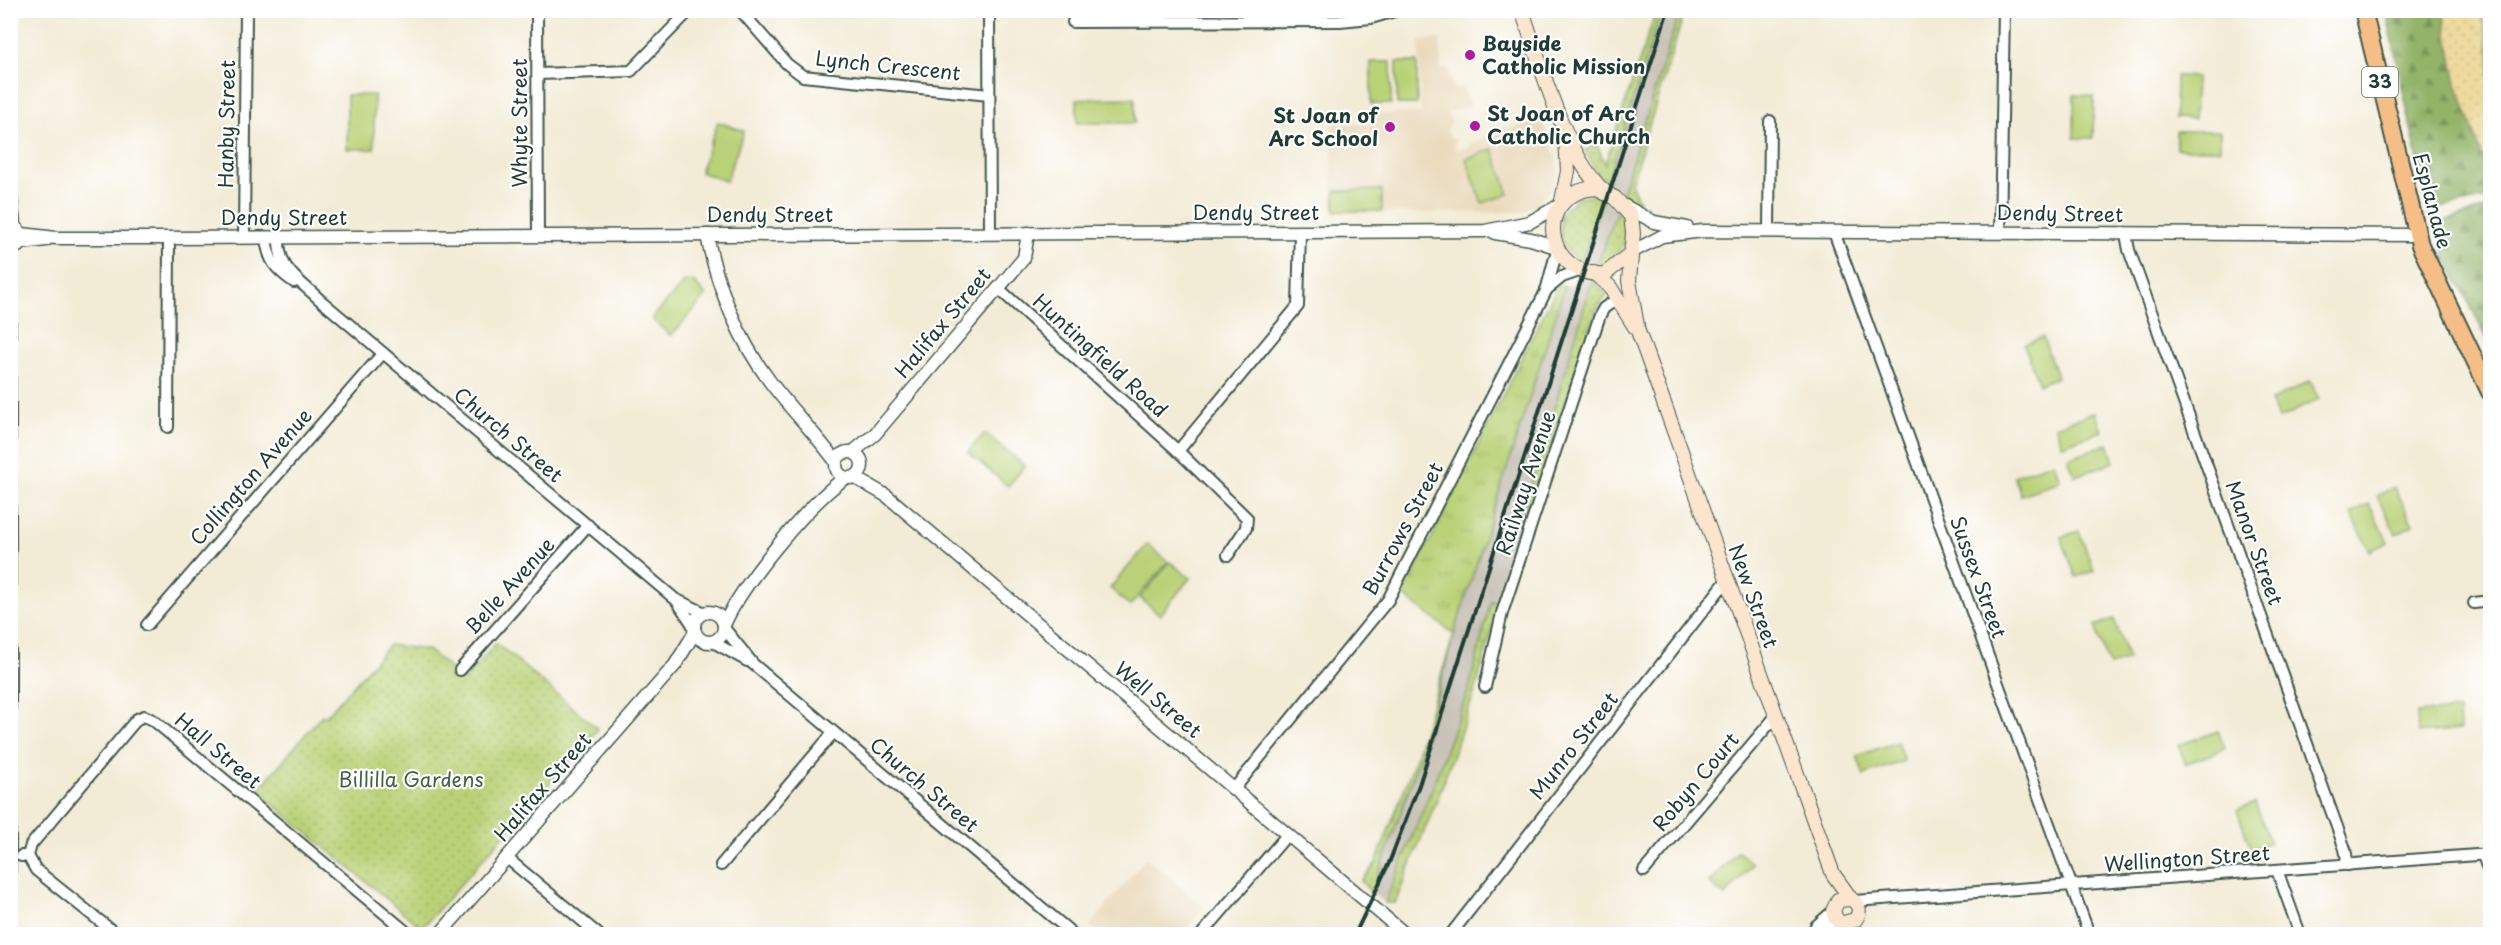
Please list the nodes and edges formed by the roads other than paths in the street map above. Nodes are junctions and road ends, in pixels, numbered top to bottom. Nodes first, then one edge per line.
1 (246, 10) edge
2 (537, 10) edge
3 (690, 10) edge
4 (740, 10) edge
5 (989, 10) edge
6 (1398, 10) edge
7 (1522, 10) edge
8 (2004, 10) edge
9 (2147, 10) edge
10 (2174, 10) edge
11 (2363, 10) edge
12 (1073, 22) dead end
13 (538, 74) junction
14 (989, 95) junction
15 (1770, 121) dead end
16 (1566, 132) junction
17 (10, 187) edge
18 (1604, 191) junction
19 (11, 199) edge
20 (1560, 205) junction
21 (1623, 205) junction
22 (1485, 231) junction
23 (1703, 231) junction
24 (1769, 231) junction
25 (1299, 232) junction
26 (1834, 232) junction
27 (1029, 233) junction
28 (2000, 233) junction
29 (990, 234) junction
30 (2126, 234) junction
31 (707, 235) junction
32 (2417, 235) junction
33 (538, 236) junction
34 (244, 237) junction
35 (266, 237) junction
36 (279, 237) junction
37 (16, 238) edge
38 (169, 238) junction
39 (1556, 249) junction
40 (1630, 253) junction
41 (10, 268) edge
42 (1588, 271) junction
43 (11, 273) edge
44 (998, 288) junction
45 (1546, 291) junction
46 (1631, 293) junction
47 (1617, 298) junction
48 (319, 299) junction
49 (1638, 331) junction
50 (383, 353) junction
51 (2490, 392) edge
52 (168, 427) dead end
53 (1178, 451) junction
54 (849, 465) junction
55 (11, 495) edge
56 (588, 525) junction
57 (1228, 555) dead end
58 (1726, 580) junction
59 (745, 587) junction
60 (675, 599) junction
61 (2490, 601) edge
62 (2474, 603) dead end
63 (709, 613) junction
64 (147, 625) dead end
65 (724, 627) junction
66 (695, 630) junction
67 (709, 642) junction
68 (753, 664) junction
69 (675, 665) junction
70 (460, 670) dead end
71 (1485, 687) dead end
72 (1776, 716) junction
73 (833, 732) junction
74 (1234, 789) junction
75 (1287, 835) junction
76 (2487, 854) edge
77 (11, 856) edge
78 (28, 856) junction
79 (507, 858) junction
80 (720, 865) dead end
81 (2348, 865) junction
82 (2277, 870) junction
83 (10, 871) edge
84 (1644, 871) dead end
85 (1833, 874) junction
86 (2490, 875) edge
87 (2071, 885) junction
88 (1855, 907) junction
89 (1840, 919) edge
90 (116, 934) edge
91 (409, 934) edge
92 (440, 934) edge
93 (598, 934) edge
94 (1073, 934) edge
95 (1202, 934) edge
96 (1405, 934) edge
97 (1451, 934) edge
98 (1812, 934) edge
99 (1817, 934) edge
100 (1859, 934) edge
101 (2089, 934) edge
102 (2300, 934) edge

1 - 34 street, Hanby Street
2 - 13 street, Whyte Street
3 - 13 street
4 - 14 street, Lynch Crescent
5 - 14 street
6 - 12 street
7 - 16 main road
8 - 28 street
9 - 10 street
11 - 32 main road, Esplanade / 33
13 - 33 street, Whyte Street
14 - 29 street
15 - 24 street
16 - 18 main road
16 - 20 main road
17 - 19 street
18 - 20 main road
18 - 21 main road
19 - 37 street
20 - 22 street, Dendy Street
20 - 39 main road
21 - 23 street, Dendy Street
21 - 40 main road
22 - 25 street, Dendy Street
22 - 39 street, Dendy Street
23 - 24 street, Dendy Street
23 - 40 street, Dendy Street
24 - 26 street, Dendy Street
25 - 27 street, Dendy Street
25 - 53 street
26 - 28 street, Dendy Street
26 - 87 street, Sussex Street
27 - 29 street, Dendy Street
27 - 44 street, Halifax Street
28 - 30 street, Dendy Street
29 - 31 street, Dendy Street
30 - 32 street, Dendy Street
30 - 81 street, Manor Street
31 - 33 street, Dendy Street
31 - 54 street, Well Street
32 - 51 main road, Esplanade / 33
33 - 36 street, Dendy Street
34 - 35 street, Dendy Street
34 - 38 street, Dendy Street
35 - 36 street, Dendy Street
35 - 48 street, Church Street
36 - 48 street, Church Street
37 - 38 street, Dendy Street
37 - 43 street
38 - 52 street
39 - 42 main road
39 - 45 street, Burrows Street
40 - 42 main road
40 - 46 main road, New Street
41 - 43 street
42 - 45 street, Burrows Street
42 - 47 main road, New Street
43 - 55 street
44 - 53 street, Huntingfield Road
44 - 54 street, Halifax Street
45 - 74 street, Burrows Street
46 - 47 main road
46 - 49 main road, New Street
47 - 49 main road, New Street
47 - 71 street, Railway Avenue
48 - 50 street, Church Street
49 - 58 main road, New Street
50 - 56 street, Church Street
50 - 64 street, Collington Avenue
53 - 57 street, Huntingfield Road
54 - 59 street, Halifax Street
54 - 74 street, Well Street
55 - 77 street
56 - 60 street, Church Street
56 - 70 street, Belle Avenue
58 - 72 main road, New Street
58 - 97 street, Munro Street
59 - 63 street, Halifax Street
59 - 65 street, Halifax Street
60 - 63 street, Church Street
60 - 66 street, Church Street
61 - 62 street
63 - 65 street
63 - 66 street
65 - 67 street
65 - 68 street, Church Street
66 - 67 street
66 - 69 street, Halifax Street
67 - 68 street, Church Street
67 - 69 street, Halifax Street
68 - 73 street, Church Street
69 - 79 street, Halifax Street
72 - 84 street, Robyn Court
72 - 85 main road, New Street
73 - 80 street
73 - 94 street, Church Street
74 - 75 street, Well Street
75 - 95 street
75 - 96 street, Well Street
76 - 81 street, Wellington Street
76 - 86 street
77 - 78 street
77 - 83 street
78 - 90 street
78 - 91 street, Hall Street
79 - 92 street, Halifax Street
79 - 93 street
81 - 82 street, Wellington Street
82 - 87 street, Wellington Street
82 - 102 street
85 - 88 main road, New Street
85 - 89 main road, New Street
87 - 88 street, Wellington Street
87 - 101 street, Sussex Street
88 - 89 main road
88 - 89 main road
88 - 100 main road, New Street
89 - 98 street
89 - 99 street

